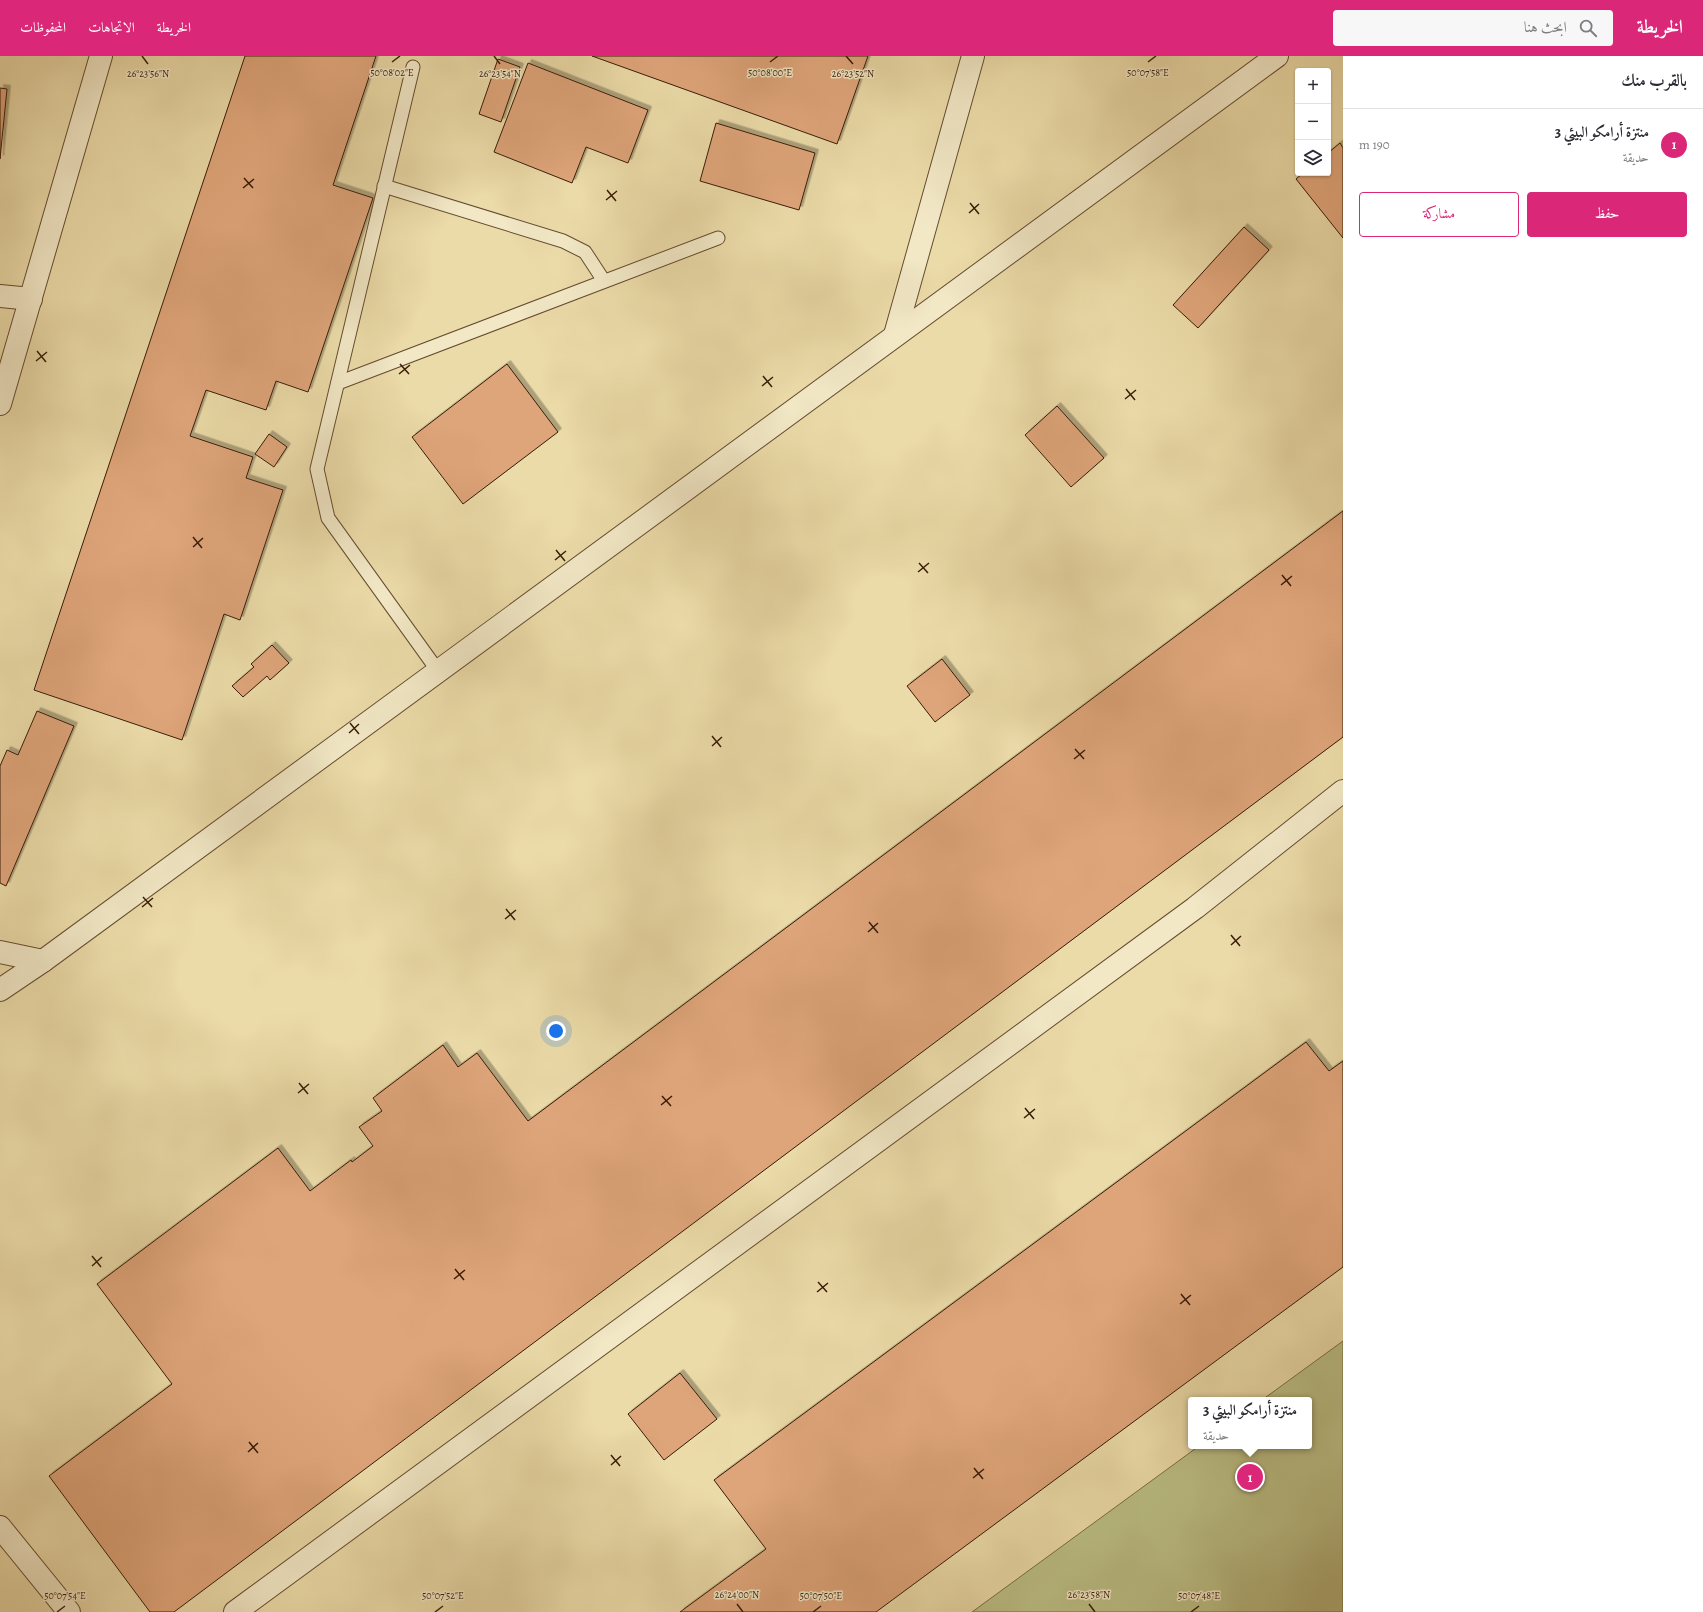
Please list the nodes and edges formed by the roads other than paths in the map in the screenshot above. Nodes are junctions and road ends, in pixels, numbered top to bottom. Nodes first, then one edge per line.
1 (101, 56) edge
2 (973, 56) edge
3 (1277, 56) edge
4 (413, 68) dead end
5 (384, 186) junction
6 (718, 238) dead end
7 (604, 281) junction
8 (0, 296) edge
9 (31, 299) junction
10 (895, 335) junction
11 (338, 382) junction
12 (0, 404) edge
13 (438, 671) junction
14 (1343, 791) edge
15 (0, 952) edge
16 (43, 961) junction
17 (0, 990) edge
18 (0, 1526) edge
19 (69, 1612) edge
20 (235, 1612) edge

1 - 9 street
2 - 10 street
3 - 10 street
4 - 5 lane
5 - 7 lane
5 - 11 lane
6 - 7 lane
7 - 11 lane
8 - 9 street
9 - 12 street
10 - 13 street
11 - 13 lane
13 - 16 street
14 - 20 street
15 - 16 street
16 - 17 street
18 - 19 street

